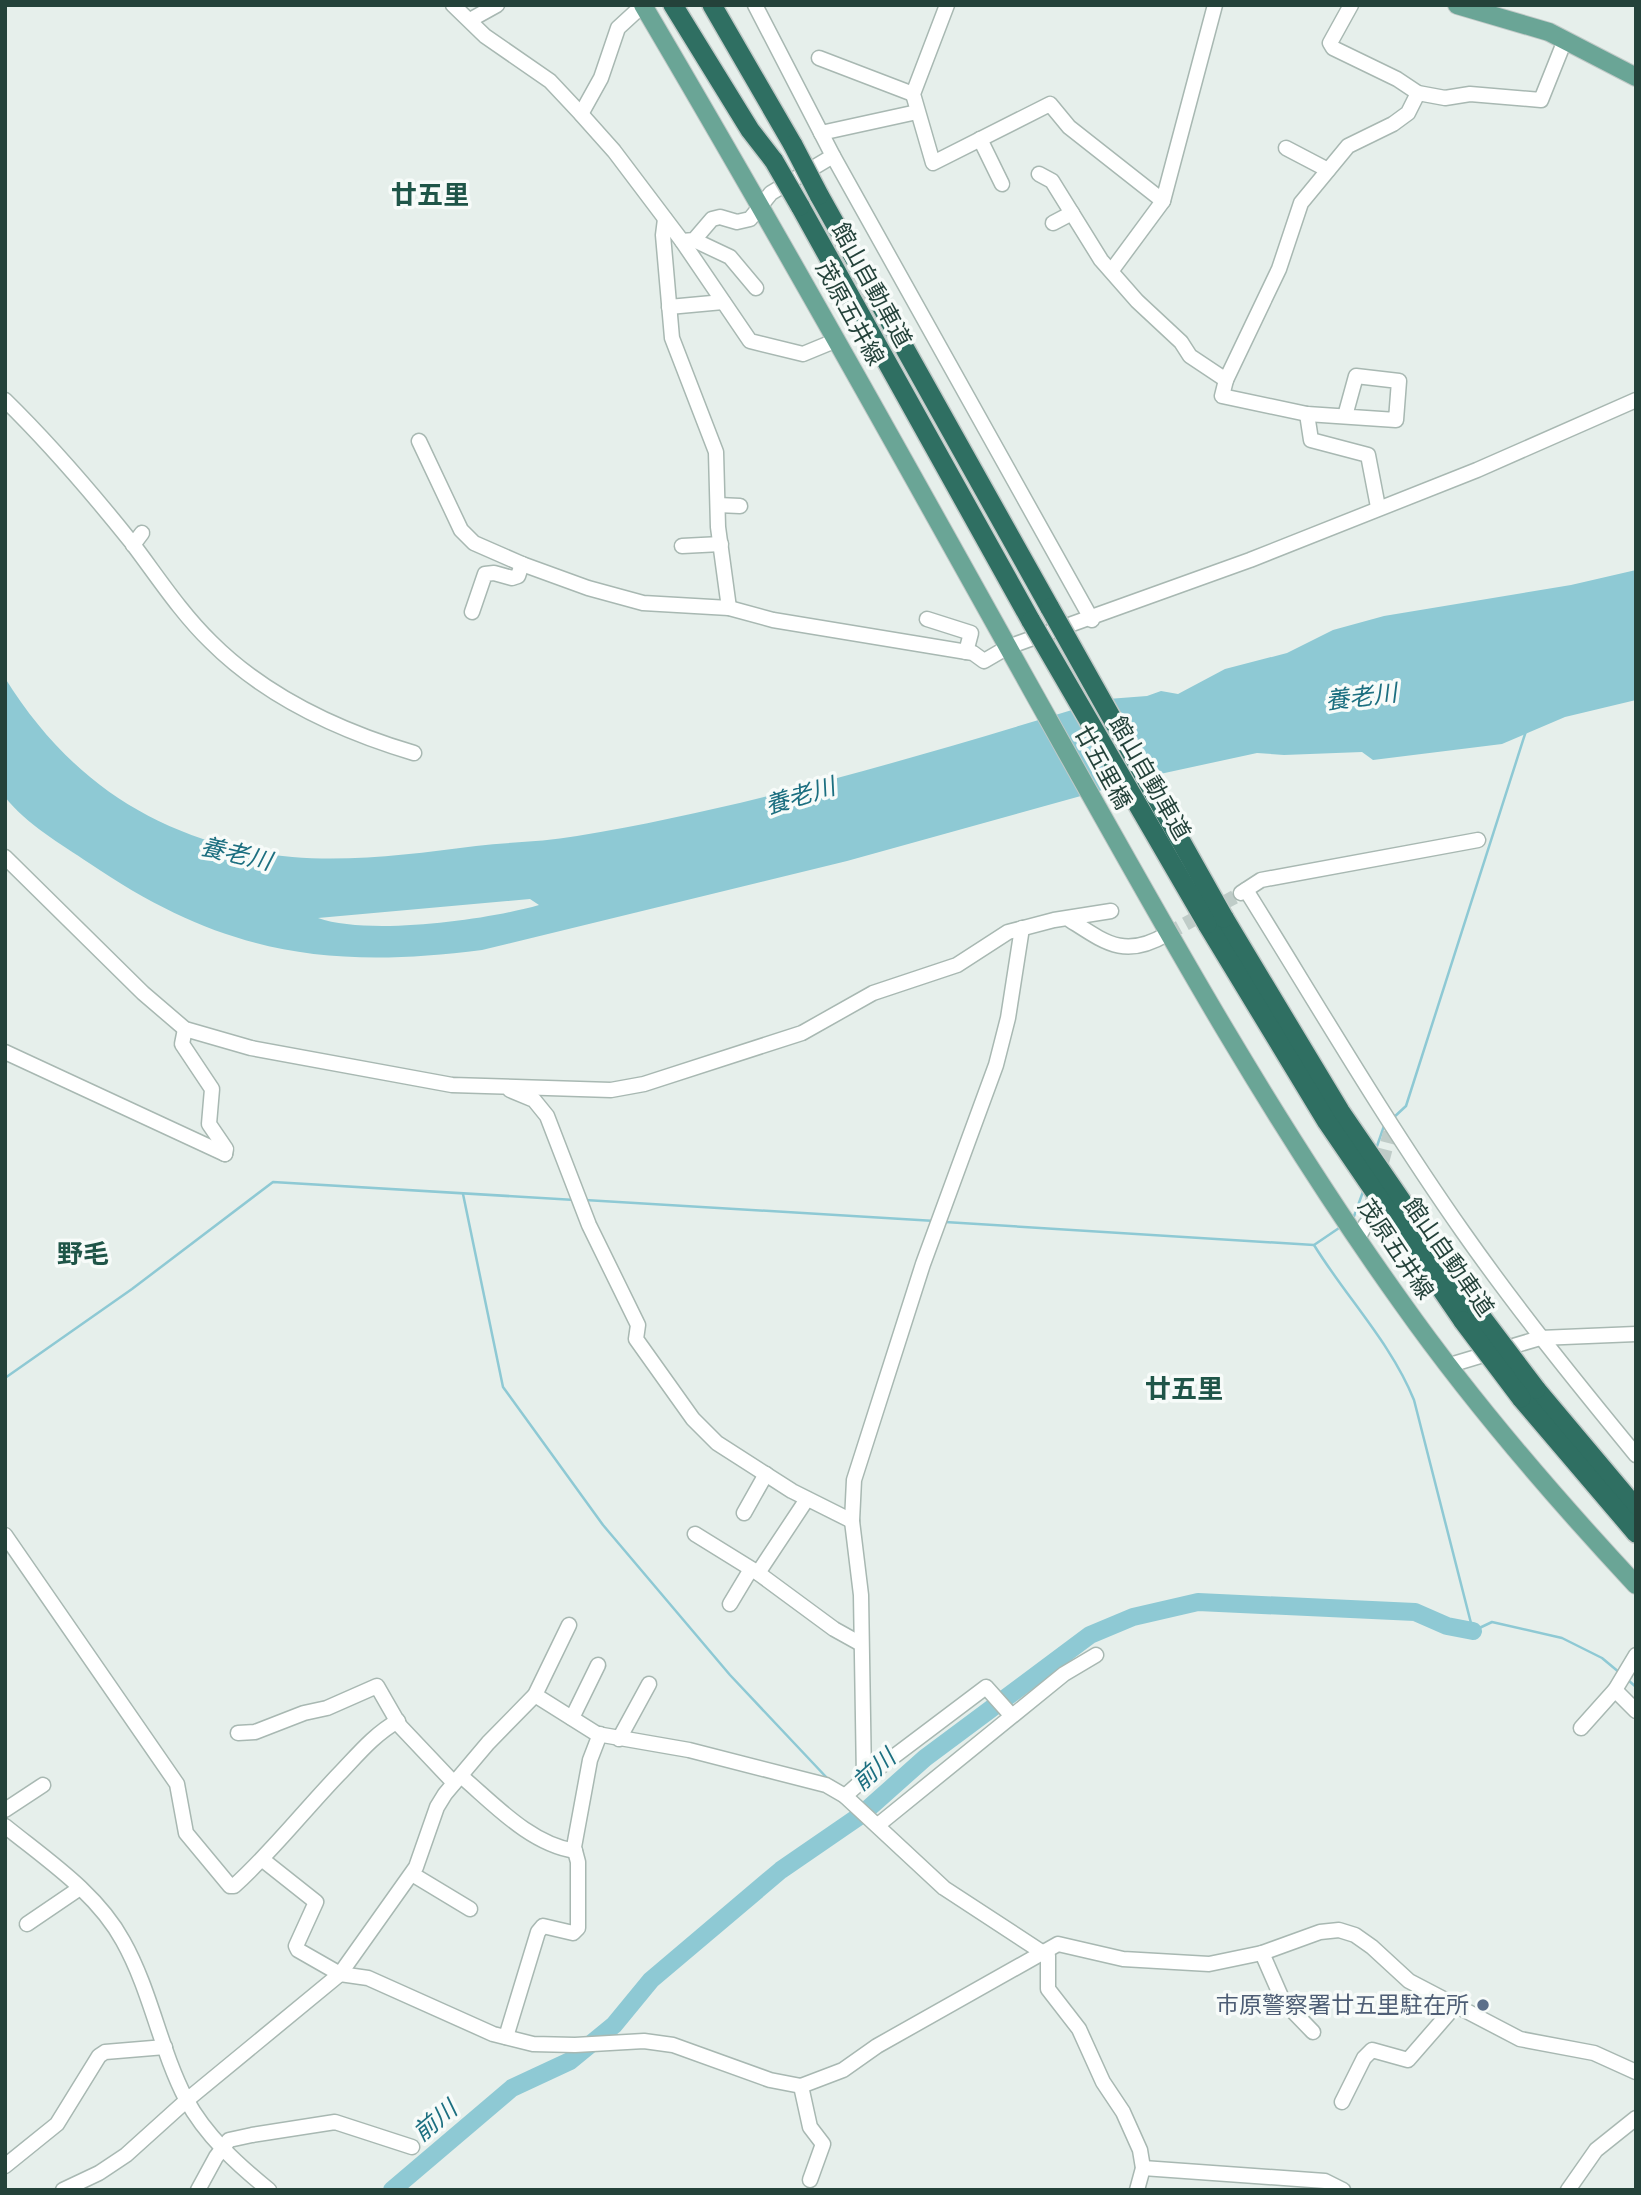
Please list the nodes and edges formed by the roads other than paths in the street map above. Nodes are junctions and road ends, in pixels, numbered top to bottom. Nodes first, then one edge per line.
1 (453, 5) edge
2 (497, 5) edge
3 (643, 5) edge
4 (673, 5) edge
5 (688, 5) edge
6 (712, 5) edge
7 (723, 5) edge
8 (755, 5) edge
9 (947, 5) edge
10 (1215, 5) edge
11 (1352, 5) edge
12 (1457, 5) edge
13 (470, 20) junction
14 (725, 28) junction
15 (1565, 40) junction
16 (819, 58) dead end
17 (1636, 77) edge
18 (1418, 93) junction
19 (913, 94) junction
20 (918, 112) junction
21 (581, 114) junction
22 (821, 133) junction
23 (980, 139) junction
24 (1286, 148) dead end
25 (833, 156) junction
26 (775, 161) junction
27 (1328, 170) junction
28 (1039, 174) dead end
29 (1002, 184) dead end
30 (1163, 201) junction
31 (761, 205) junction
32 (1072, 213) junction
33 (665, 219) junction
34 (1053, 223) dead end
35 (688, 240) junction
36 (1112, 270) junction
37 (756, 288) dead end
38 (723, 302) junction
39 (669, 307) junction
40 (836, 340) junction
41 (1226, 380) junction
42 (5, 400) edge
43 (1636, 400) edge
44 (1307, 414) junction
45 (1345, 416) dead end
46 (419, 441) dead end
47 (718, 505) junction
48 (740, 506) dead end
49 (1378, 507) junction
50 (142, 533) dead end
51 (721, 544) junction
52 (133, 545) junction
53 (682, 546) dead end
54 (522, 564) junction
55 (729, 608) junction
56 (472, 612) dead end
57 (928, 619) dead end
58 (1092, 620) junction
59 (1008, 647) junction
60 (966, 652) junction
61 (414, 753) dead end
62 (1478, 840) dead end
63 (5, 857) edge
64 (1111, 911) dead end
65 (1156, 912) joint
66 (1070, 920) junction
67 (1216, 921) junction
68 (1022, 928) junction
69 (1167, 934) junction
70 (137, 1000) dead end
71 (181, 1040) junction
72 (5, 1052) edge
73 (503, 1087) junction
74 (1636, 1334) edge
75 (1540, 1338) junction
76 (1450, 1365) junction
77 (1529, 1394) junction
78 (1636, 1455) edge
79 (766, 1474) junction
80 (807, 1499) junction
81 (1636, 1508) edge
82 (744, 1513) dead end
83 (852, 1521) junction
84 (1636, 1533) edge
85 (695, 1534) dead end
86 (5, 1535) edge
87 (755, 1571) junction
88 (1636, 1585) edge
89 (730, 1604) dead end
90 (569, 1625) dead end
91 (861, 1644) junction
92 (1096, 1655) dead end
93 (1635, 1656) edge
94 (598, 1664) dead end
95 (649, 1684) dead end
96 (1615, 1690) junction
97 (535, 1695) junction
98 (1636, 1710) edge
99 (1011, 1715) dead end
100 (572, 1718) junction
101 (398, 1721) junction
102 (1581, 1728) dead end
103 (237, 1733) dead end
104 (600, 1734) junction
105 (619, 1739) junction
106 (458, 1779) junction
107 (864, 1779) junction
108 (43, 1785) dead end
109 (845, 1796) junction
110 (5, 1810) edge
111 (878, 1825) junction
112 (5, 1826) edge
113 (575, 1851) junction
114 (263, 1860) junction
115 (412, 1874) junction
116 (80, 1888) junction
117 (470, 1909) dead end
118 (27, 1924) dead end
119 (1042, 1953) junction
120 (1262, 1953) junction
121 (340, 1974) junction
122 (1455, 2006) junction
123 (1313, 2032) dead end
124 (506, 2037) junction
125 (165, 2047) junction
126 (1636, 2072) edge
127 (802, 2086) junction
128 (187, 2100) junction
129 (1342, 2102) dead end
130 (1636, 2118) edge
131 (222, 2147) junction
132 (412, 2147) dead end
133 (5, 2165) edge
134 (1143, 2168) junction
135 (810, 2180) dead end
136 (63, 2190) edge
137 (198, 2190) edge
138 (269, 2190) edge
139 (1137, 2190) edge
140 (1343, 2190) edge
141 (1568, 2190) edge

1 - 13 street
2 - 13 street
3 - 21 street
3 - 31 main road, 茂原五井線
4 - 26 highway
5 - 26 highway, 館山自動車道
6 - 14 highway, 館山自動車道
7 - 14 highway
8 - 22 street
9 - 19 street
10 - 30 street
11 - 18 street
12 - 15 main road
13 - 21 street
14 - 67 highway, 館山自動車道, bridge
15 - 17 main road
15 - 18 street
16 - 19 street
18 - 27 street
19 - 20 street
20 - 22 street
20 - 23 street
21 - 33 street
22 - 25 street
23 - 29 street
23 - 30 street
24 - 27 street
25 - 31 street
25 - 58 street
26 - 67 highway, 館山自動車道, bridge
27 - 41 street
28 - 32 street
30 - 36 street
31 - 35 street
31 - 40 main road, 茂原五井線
32 - 34 street
32 - 36 street
33 - 35 street
33 - 39 street
35 - 37 street
35 - 38 street
36 - 41 street
38 - 39 street
38 - 40 street
39 - 47 street
40 - 59 main road, 茂原五井線
41 - 44 street
42 - 52 street
43 - 49 street
44 - 45 street
44 - 49 street
46 - 54 street
47 - 48 street
47 - 51 street
49 - 58 street
50 - 52 street
51 - 53 street
51 - 55 street
52 - 61 street
54 - 55 street
54 - 56 street
55 - 60 street
57 - 60 street
58 - 59 street
59 - 60 street
59 - 65 main road, 廿五里橋
62 - 75 street
63 - 71 street
64 - 66 street
65 - 69 main road, 茂原五井線
66 - 68 street
66 - 69 street
67 - 77 highway, 館山自動車道, bridge
68 - 73 street
68 - 83 street
69 - 76 main road, 茂原五井線
70 - 71 street
71 - 72 street
71 - 73 street
73 - 79 street
74 - 75 street
75 - 76 street
75 - 78 street
76 - 88 main road, 茂原五井線
77 - 81 highway, 館山自動車道
77 - 84 highway, 館山自動車道
79 - 80 street
79 - 82 street
80 - 83 street
80 - 87 street
83 - 91 street
85 - 87 street
86 - 114 street
87 - 89 street
87 - 91 street
90 - 97 street
91 - 107 street
92 - 111 street
93 - 96 street
94 - 100 street
95 - 105 street
96 - 98 street
96 - 102 street
97 - 100 street
97 - 106 street
99 - 107 street
100 - 104 street
101 - 103 street
101 - 106 street
101 - 114 street
104 - 105 street
104 - 113 street
105 - 109 street
106 - 113 street
106 - 115 street
107 - 109 street
108 - 110 street
109 - 111 street
111 - 119 street
112 - 116 street
113 - 124 street
114 - 121 street
115 - 117 street
115 - 121 street
116 - 118 street
116 - 125 street
119 - 120 street
119 - 127 street
119 - 134 street
120 - 122 street
120 - 123 street
121 - 124 street
121 - 128 street
122 - 126 street
122 - 129 street
124 - 127 street
125 - 128 street
125 - 133 street
127 - 135 street
128 - 131 street
128 - 136 street
130 - 141 street
131 - 132 street
131 - 137 street
131 - 138 street
134 - 139 street
134 - 140 street

